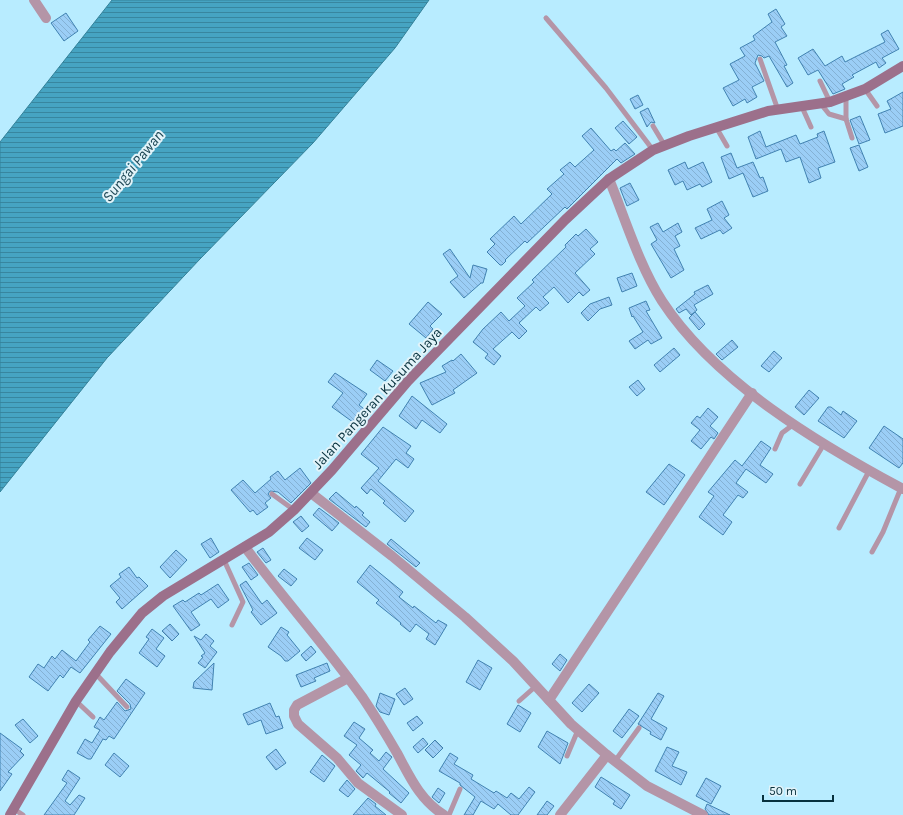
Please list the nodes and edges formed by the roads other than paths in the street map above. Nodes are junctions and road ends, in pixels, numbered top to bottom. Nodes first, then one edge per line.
1 (34, 0) edge
2 (46, 18) dead end
3 (546, 18) dead end
4 (760, 59) dead end
5 (903, 66) edge
6 (820, 81) dead end
7 (865, 89) junction
8 (846, 97) junction
9 (825, 103) junction
10 (877, 106) dead end
11 (802, 107) junction
12 (778, 110) junction
13 (846, 119) junction
14 (653, 126) dead end
15 (716, 127) junction
16 (811, 127) dead end
17 (852, 138) dead end
18 (665, 146) junction
19 (727, 146) dead end
20 (653, 150) junction
21 (609, 179) junction
22 (752, 393) junction
23 (794, 424) junction
24 (824, 444) junction
25 (775, 449) dead end
26 (869, 471) junction
27 (800, 484) dead end
28 (902, 488) edge
29 (311, 493) junction
30 (272, 494) dead end
31 (294, 510) junction
32 (839, 528) dead end
33 (245, 547) junction
34 (872, 552) dead end
35 (224, 560) junction
36 (232, 625) dead end
37 (94, 673) junction
38 (348, 678) junction
39 (536, 686) junction
40 (550, 700) junction
41 (76, 701) junction
42 (519, 702) dead end
43 (127, 707) dead end
44 (93, 717) dead end
45 (639, 728) dead end
46 (578, 730) junction
47 (567, 756) dead end
48 (611, 758) junction
49 (460, 789) dead end
50 (12, 812) edge
51 (23, 815) edge
52 (402, 815) edge
53 (444, 815) edge
54 (449, 815) edge
55 (560, 815) edge
56 (703, 815) edge

1 - 2 street
3 - 20 lane
4 - 12 lane
5 - 7 street, Jalan Pangeran Kusuma Jaya
6 - 9 lane
7 - 8 street, Jalan Pangeran Kusuma Jaya
7 - 10 lane
8 - 9 street, Jalan Pangeran Kusuma Jaya
8 - 13 lane
9 - 11 street, Jalan Pangeran Kusuma Jaya
9 - 13 lane
11 - 12 street, Jalan Pangeran Kusuma Jaya
11 - 16 lane
12 - 15 street, Jalan Pangeran Kusuma Jaya
13 - 17 lane
14 - 18 lane
15 - 18 street, Jalan Pangeran Kusuma Jaya
15 - 19 lane
18 - 20 street, Jalan Pangeran Kusuma Jaya
20 - 21 street, Jalan Pangeran Kusuma Jaya
21 - 22 street
21 - 29 street, Jalan Pangeran Kusuma Jaya
22 - 23 street
22 - 40 street
23 - 24 street
23 - 25 lane
24 - 26 street
24 - 27 lane
26 - 28 street
26 - 32 lane
28 - 34 lane
29 - 31 street, Jalan Pangeran Kusuma Jaya
29 - 39 street
30 - 31 lane
31 - 33 street, Jalan Pangeran Kusuma Jaya
33 - 35 street, Jalan Pangeran Kusuma Jaya
33 - 38 street
35 - 36 lane
35 - 37 street, Jalan Pangeran Kusuma Jaya
37 - 41 street, Jalan Pangeran Kusuma Jaya
37 - 43 lane
38 - 52 street
38 - 53 street
39 - 40 street
39 - 42 lane
40 - 46 street
41 - 44 lane
41 - 50 street, Jalan Pangeran Kusuma Jaya
45 - 48 lane
46 - 47 lane
46 - 48 street
48 - 55 street
48 - 56 street
49 - 54 lane
50 - 51 lane

